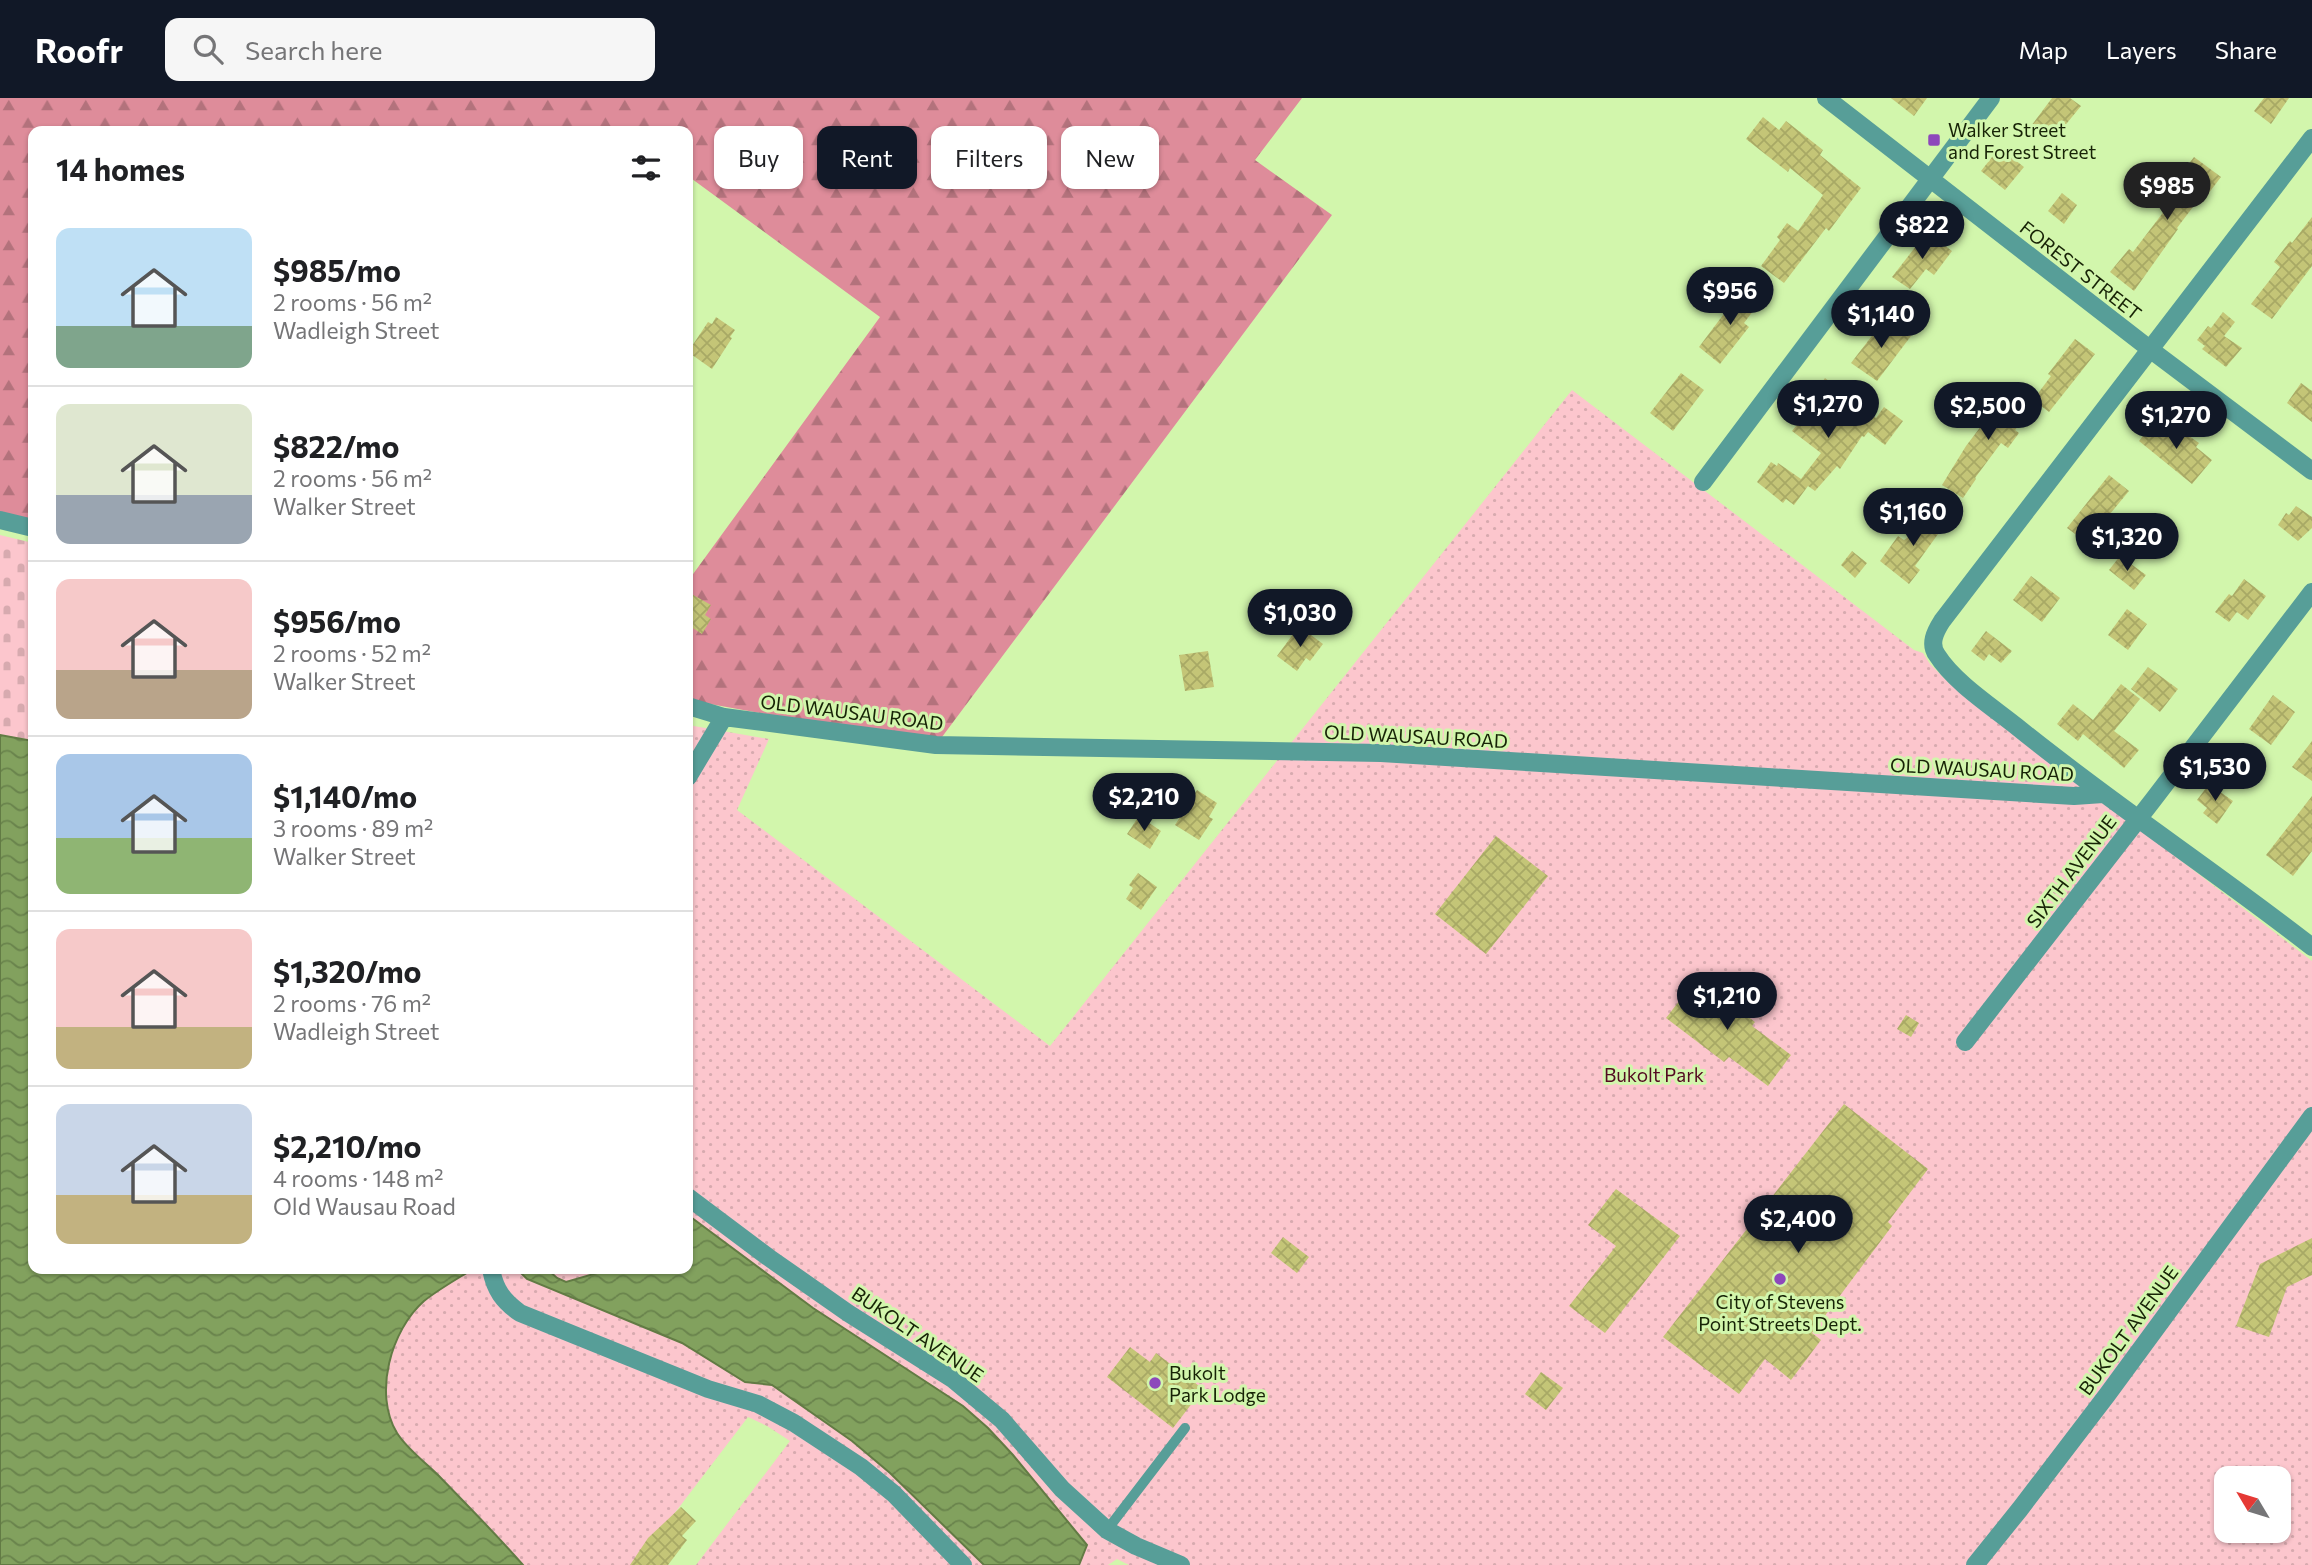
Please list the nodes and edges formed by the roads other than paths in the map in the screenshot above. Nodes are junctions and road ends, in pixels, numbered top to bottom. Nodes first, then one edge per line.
1 (1826, 98) edge
2 (1992, 98) edge
3 (2312, 138) edge
4 (1929, 180) junction
5 (2151, 350) junction
6 (2312, 471) edge
7 (1703, 481) dead end
8 (0, 520) edge
9 (28, 527) edge
10 (2312, 592) edge
11 (693, 708) edge
12 (724, 717) junction
13 (693, 769) edge
14 (2103, 794) junction
15 (2136, 820) junction
16 (2312, 947) edge
17 (1965, 1042) dead end
18 (2312, 1116) edge
19 (693, 1201) edge
20 (493, 1274) edge
21 (1185, 1428) dead end
22 (1107, 1530) junction
23 (1977, 1564) edge
24 (963, 1565) edge
25 (1181, 1565) edge

1 - 4 street, FOREST STREET
2 - 4 street
3 - 5 street
4 - 5 street, FOREST STREET
4 - 7 street
5 - 6 street, FOREST STREET
5 - 14 street
8 - 9 street
10 - 15 street, SIXTH AVENUE
11 - 12 street, OLD WAUSAU ROAD
12 - 13 street
12 - 14 street, OLD WAUSAU ROAD
14 - 15 street
15 - 16 street
15 - 17 street, SIXTH AVENUE
18 - 23 street, BUKOLT AVENUE
19 - 22 street, BUKOLT AVENUE
20 - 24 street
21 - 22 lane
22 - 25 street, BUKOLT AVENUE

